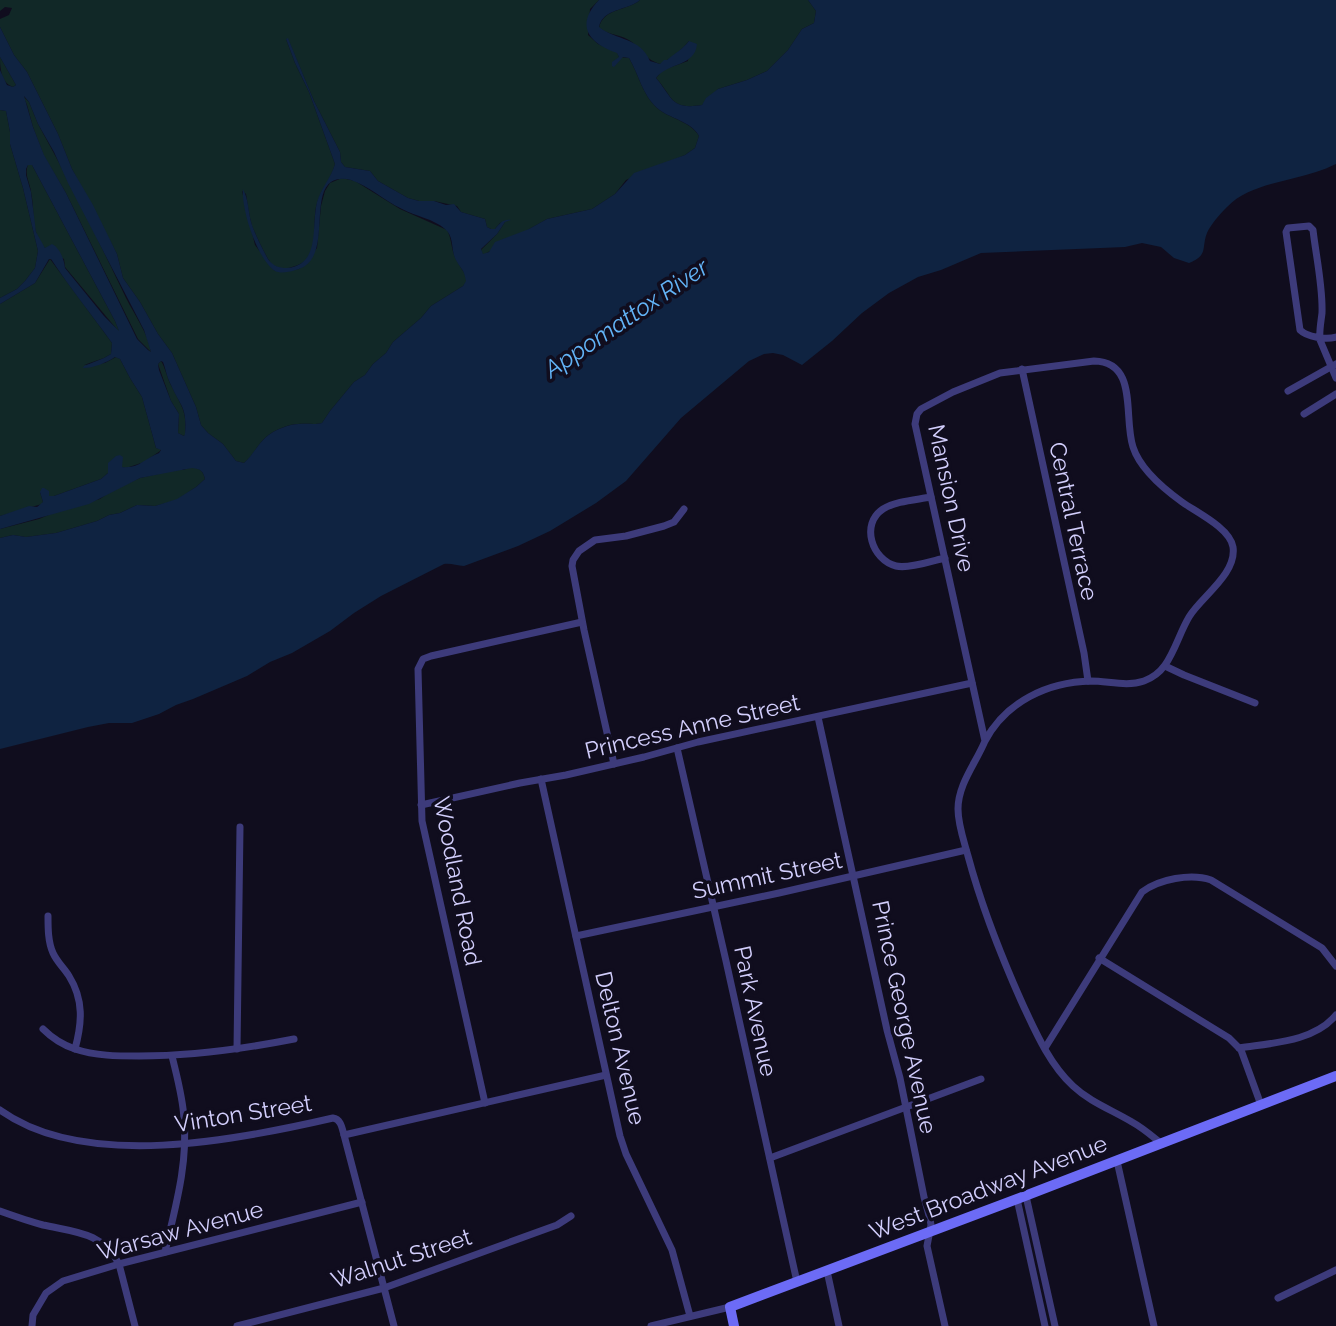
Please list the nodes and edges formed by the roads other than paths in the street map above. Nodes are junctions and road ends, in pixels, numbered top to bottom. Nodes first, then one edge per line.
1 (1320, 337) junction
2 (1336, 338) edge
3 (1333, 366) edge
4 (1022, 369) junction
5 (1336, 378) edge
6 (1288, 390) dead end
7 (1336, 394) edge
8 (1304, 414) dead end
9 (931, 497) junction
10 (684, 509) dead end
11 (944, 558) junction
12 (582, 622) junction
13 (1165, 666) junction
14 (1088, 681) junction
15 (972, 682) junction
16 (1255, 703) dead end
17 (818, 717) junction
18 (985, 741) junction
19 (677, 748) junction
20 (614, 764) junction
21 (541, 779) junction
22 (421, 806) junction
23 (240, 827) dead end
24 (966, 850) junction
25 (853, 876) junction
26 (713, 906) junction
27 (48, 916) dead end
28 (576, 936) junction
29 (1099, 957) junction
30 (1336, 966) edge
31 (1336, 1015) edge
32 (43, 1030) dead end
33 (294, 1039) dead end
34 (1045, 1048) junction
35 (1239, 1048) junction
36 (75, 1049) junction
37 (237, 1049) junction
38 (172, 1056) junction
39 (606, 1075) junction
40 (1336, 1076) edge
41 (981, 1079) dead end
42 (485, 1103) junction
43 (1261, 1105) junction
44 (905, 1107) junction
45 (0, 1110) edge
46 (344, 1135) junction
47 (1162, 1143) junction
48 (185, 1144) junction
49 (770, 1158) junction
50 (1117, 1161) junction
51 (1021, 1198) junction
52 (362, 1202) junction
53 (0, 1211) edge
54 (571, 1216) dead end
55 (930, 1232) junction
56 (165, 1252) junction
57 (119, 1264) junction
58 (1336, 1270) edge
59 (827, 1271) junction
60 (797, 1282) junction
61 (384, 1288) junction
62 (1278, 1297) dead end
63 (730, 1307) junction
64 (690, 1317) junction
65 (32, 1326) edge
66 (135, 1326) edge
67 (237, 1326) edge
68 (394, 1326) edge
69 (651, 1326) edge
70 (734, 1326) edge
71 (839, 1326) edge
72 (945, 1326) edge
73 (1045, 1326) edge
74 (1055, 1326) edge
75 (1154, 1326) edge

1 - 1 street
1 - 2 street
1 - 3 street
3 - 5 street
3 - 6 street
4 - 9 street, Mansion Drive
4 - 13 street, Mansion Drive
4 - 14 street, Central Terrace
7 - 8 street
9 - 11 street, Mansion Drive
9 - 11 street
10 - 12 street
11 - 15 street, Mansion Drive
12 - 20 street
12 - 22 street, Woodland Road
13 - 14 street
13 - 16 street
14 - 18 street
15 - 17 street, Princess Anne Street
15 - 18 street, Mansion Drive
17 - 19 street, Princess Anne Street
17 - 25 street, Prince George Avenue
18 - 24 street
19 - 20 street, Princess Anne Street
19 - 26 street, Park Avenue
20 - 21 street, Princess Anne Street
21 - 22 street, Princess Anne Street
21 - 28 street, Delton Avenue
22 - 42 street, Woodland Road
23 - 37 street
24 - 25 street, Summit Street
24 - 34 street
25 - 26 street, Summit Street
25 - 44 street, Prince George Avenue
26 - 28 street, Summit Street
26 - 49 street, Park Avenue
27 - 36 street
28 - 39 street, Delton Avenue
29 - 30 street
29 - 34 street
29 - 35 street
31 - 35 street
32 - 36 street
33 - 37 street
34 - 47 street
35 - 43 street
36 - 38 street
37 - 38 street
38 - 48 street
39 - 42 street
39 - 64 street, Delton Avenue
40 - 43 main road, West Broadway Avenue
41 - 44 street
42 - 46 street
43 - 47 main road, West Broadway Avenue
44 - 49 street
44 - 55 street, Prince George Avenue
45 - 48 street, Vinton Street
46 - 48 street, Vinton Street
46 - 52 street
47 - 50 main road, West Broadway Avenue
48 - 56 street
49 - 60 street, Park Avenue
50 - 51 main road, West Broadway Avenue
50 - 75 street
51 - 55 main road, West Broadway Avenue
51 - 73 street
51 - 74 street
52 - 56 street, Warsaw Avenue
52 - 61 street
53 - 57 street
54 - 61 street, Walnut Street
55 - 59 main road, West Broadway Avenue
55 - 72 street, Prince George Avenue
56 - 57 street, Warsaw Avenue
57 - 65 street, Warsaw Avenue
57 - 66 street
58 - 62 street
59 - 60 main road, West Broadway Avenue
59 - 71 street
60 - 63 main road, West Broadway Avenue
61 - 67 street, Walnut Street
61 - 68 street
63 - 64 street, West Broadway Avenue
63 - 70 main road
64 - 69 street, West Broadway Avenue

